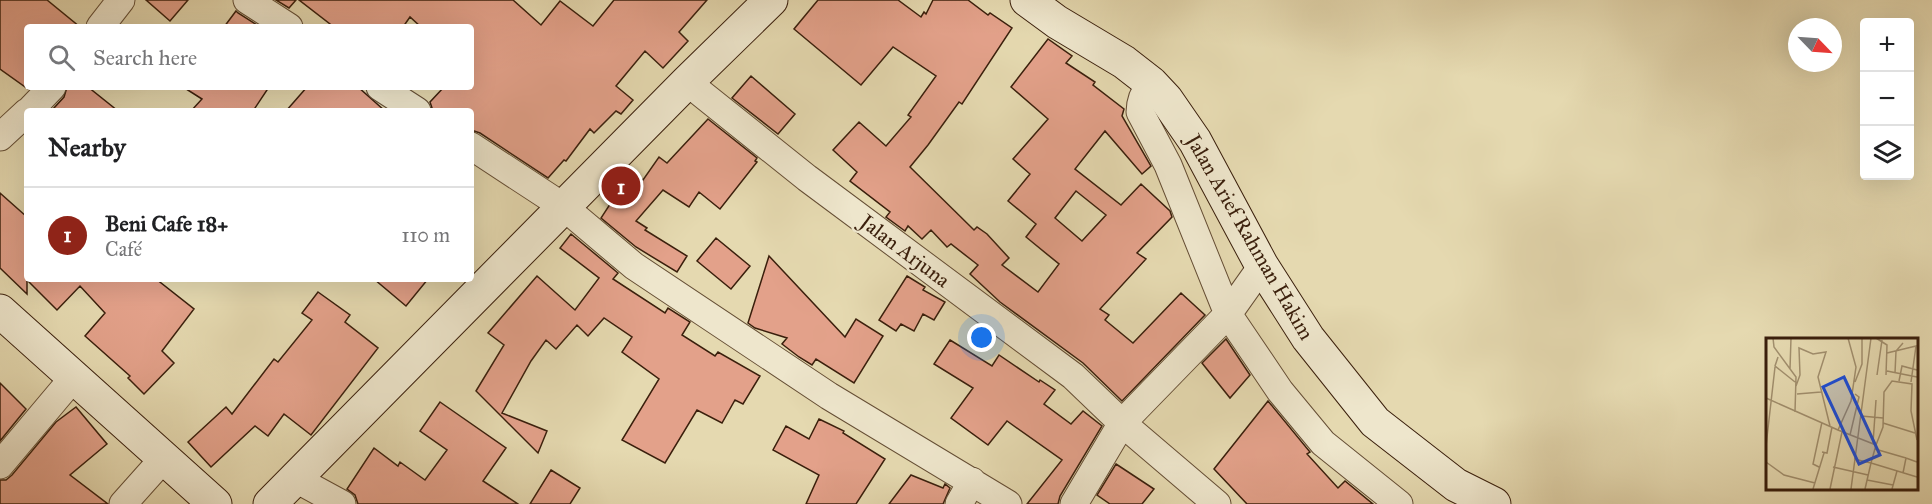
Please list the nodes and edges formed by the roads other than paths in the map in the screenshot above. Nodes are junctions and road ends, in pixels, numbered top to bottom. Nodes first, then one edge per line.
1 (121, 0) edge
2 (247, 0) edge
3 (771, 0) edge
4 (1027, 0) edge
5 (102, 24) edge
6 (284, 24) edge
7 (687, 82) junction
8 (1151, 83) junction
9 (49, 90) edge
10 (385, 90) edge
11 (32, 108) edge
12 (412, 108) edge
13 (24, 116) edge
14 (0, 138) edge
15 (474, 148) edge
16 (564, 207) junction
17 (1262, 266) junction
18 (0, 311) edge
19 (1228, 314) junction
20 (74, 377) junction
21 (1122, 423) junction
22 (164, 458) junction
23 (0, 465) edge
24 (296, 478) junction
25 (965, 493) edge
26 (123, 504) edge
27 (215, 504) edge
28 (270, 504) edge
29 (342, 504) edge
30 (1008, 504) edge
31 (1074, 504) edge
32 (1217, 504) edge
33 (1399, 504) edge
34 (1494, 504) edge

1 - 5 street
2 - 6 street
3 - 7 main road
4 - 8 main road, Jalan Arief Rahman Hakim
7 - 16 main road
7 - 21 street, Jalan Arjuna
8 - 17 main road, Jalan Arief Rahman Hakim
8 - 19 street
9 - 11 street
10 - 12 street
13 - 14 street
15 - 16 street
16 - 24 main road
16 - 25 street
17 - 19 street
17 - 34 main road, Jalan Arief Rahman Hakim
18 - 20 main road
19 - 21 street
19 - 33 street
20 - 22 main road
20 - 23 street
21 - 31 street
21 - 32 street, Jalan Arjuna
22 - 26 street
22 - 27 main road
24 - 28 main road
24 - 29 street
25 - 30 street

